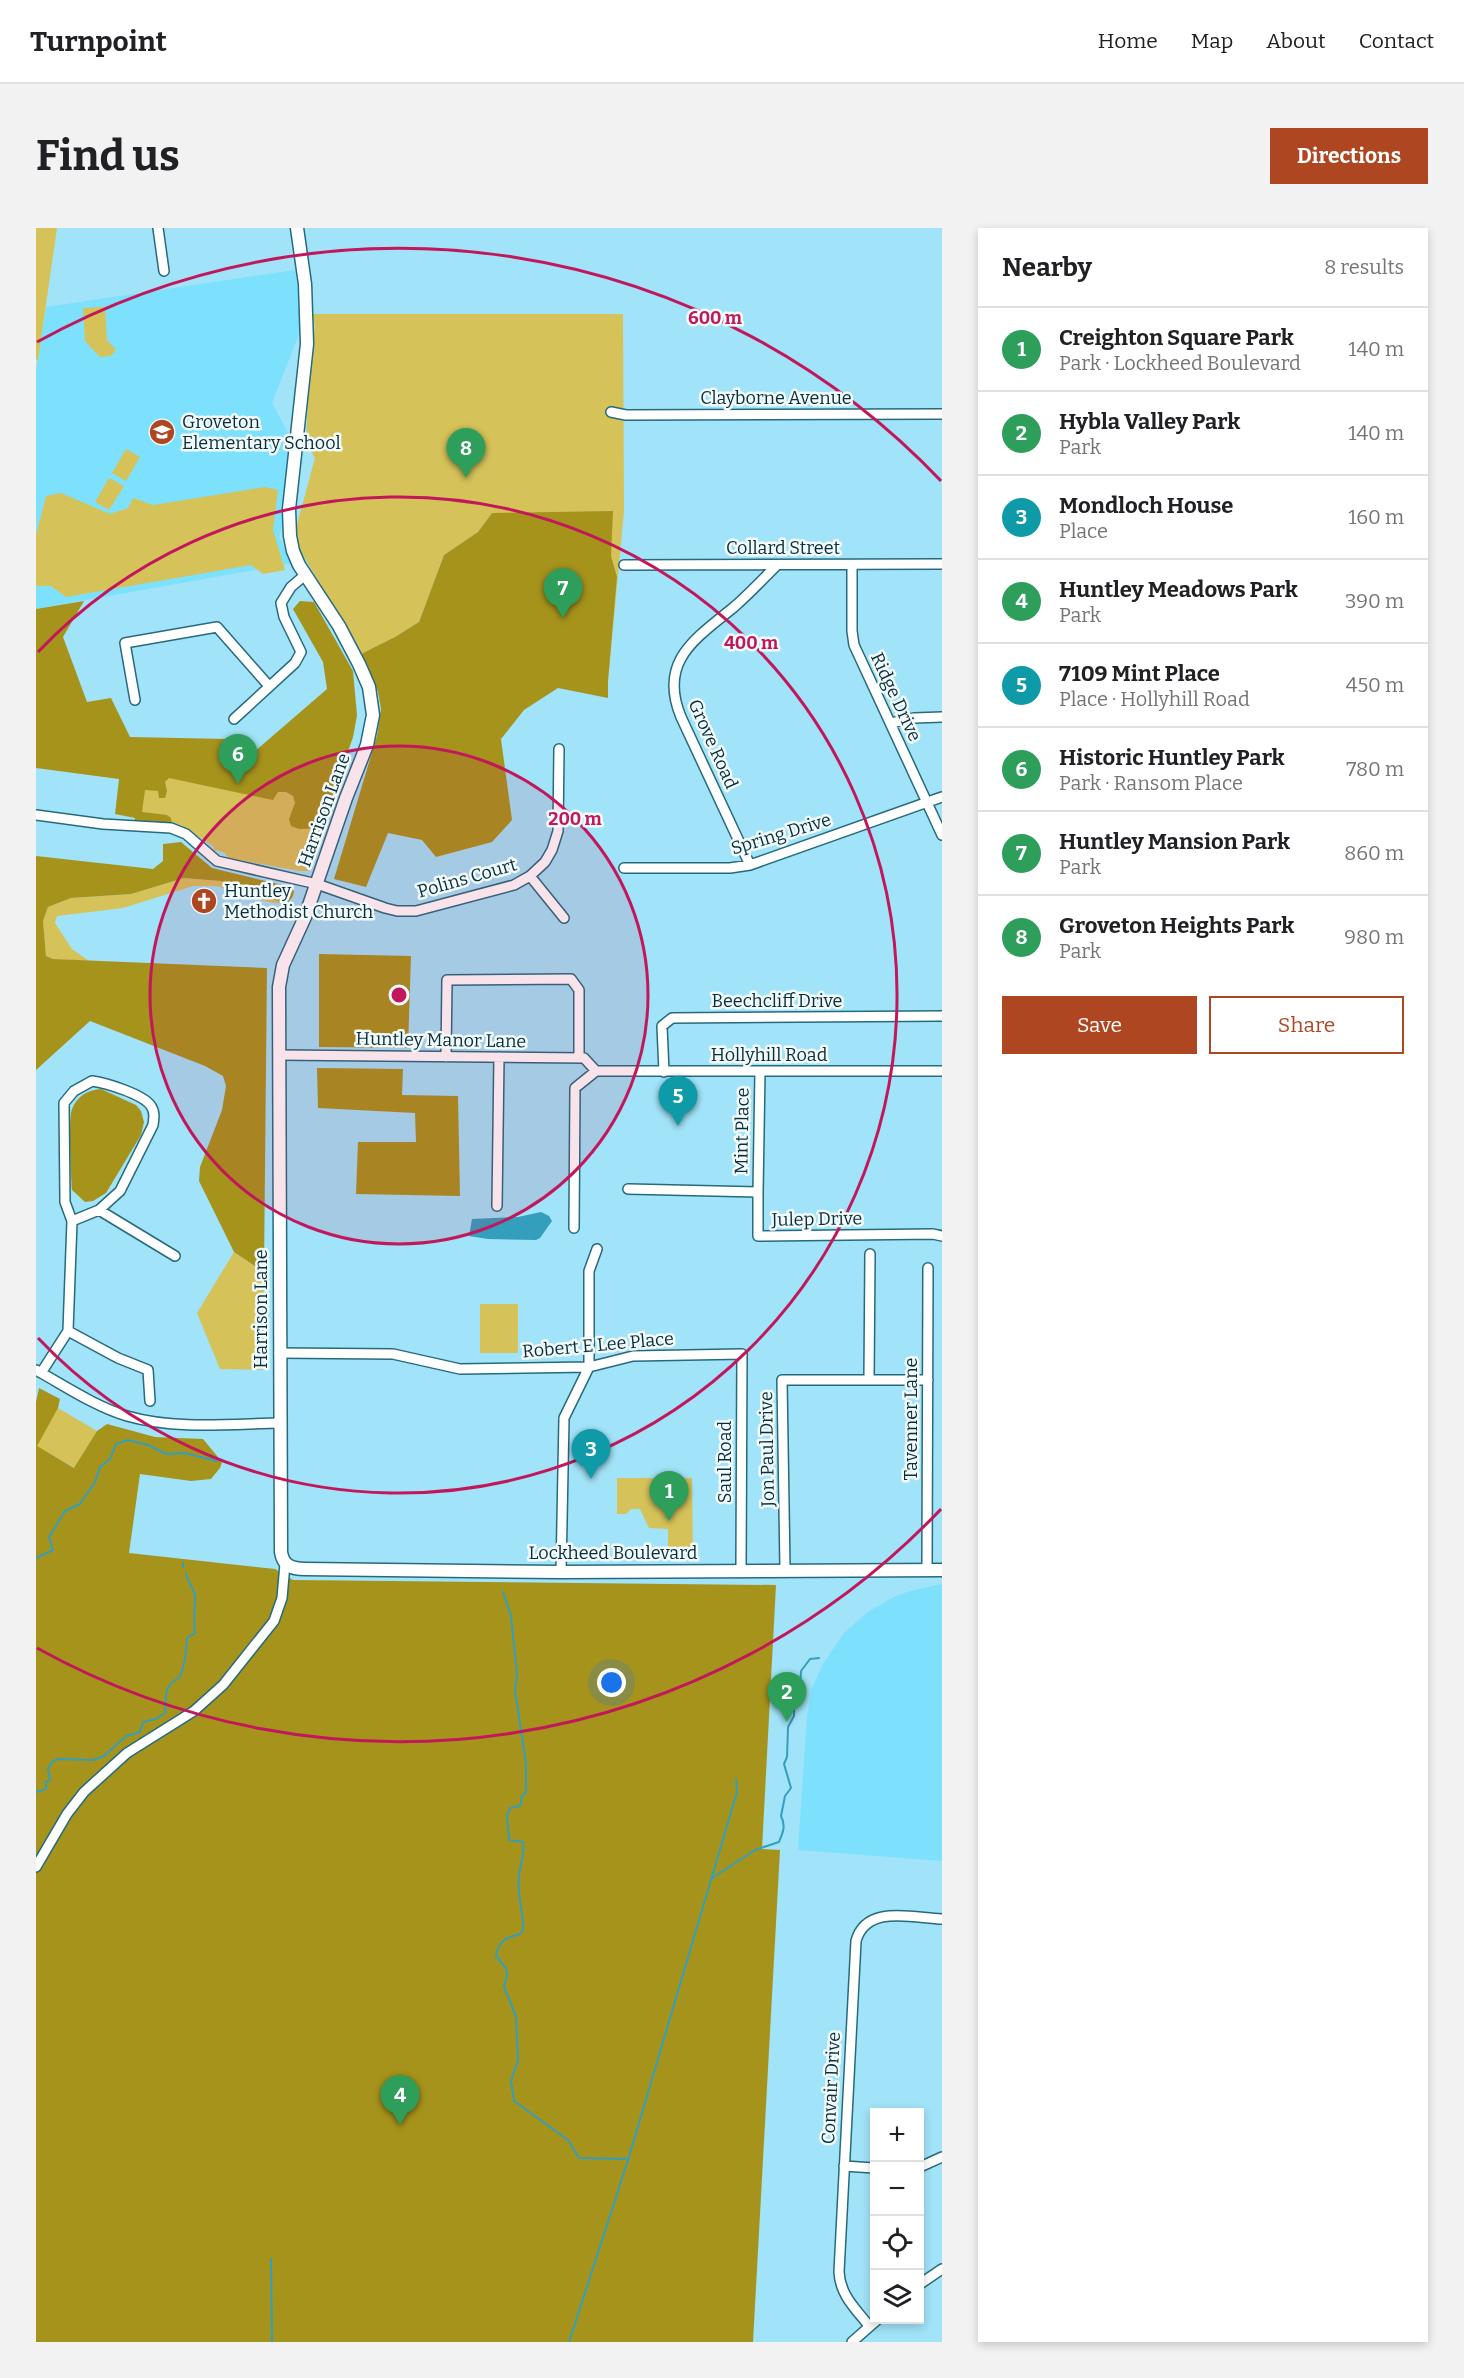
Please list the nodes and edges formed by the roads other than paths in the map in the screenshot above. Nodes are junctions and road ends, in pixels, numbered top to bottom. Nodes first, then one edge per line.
1 (158, 228) edge
2 (297, 228) edge
3 (164, 272) dead end
4 (611, 412) dead end
5 (942, 414) edge
6 (777, 564) junction
7 (942, 564) edge
8 (624, 565) dead end
9 (852, 565) junction
10 (305, 575) junction
11 (269, 686) junction
12 (135, 700) dead end
13 (942, 717) edge
14 (234, 719) dead end
15 (891, 723) junction
16 (559, 748) dead end
17 (942, 797) edge
18 (927, 803) junction
19 (36, 815) edge
20 (942, 835) edge
21 (750, 865) junction
22 (624, 868) dead end
23 (530, 876) junction
24 (317, 884) junction
25 (564, 918) dead end
26 (942, 1016) edge
27 (279, 1055) junction
28 (446, 1057) junction
29 (499, 1058) junction
30 (579, 1058) junction
31 (596, 1071) junction
32 (760, 1071) junction
33 (942, 1071) edge
34 (664, 1072) junction
35 (628, 1189) dead end
36 (758, 1192) junction
37 (498, 1206) dead end
38 (99, 1210) junction
39 (72, 1221) junction
40 (574, 1228) dead end
41 (942, 1236) edge
42 (597, 1249) dead end
43 (870, 1254) dead end
44 (175, 1256) dead end
45 (928, 1268) dead end
46 (68, 1331) junction
47 (279, 1353) junction
48 (742, 1354) joint
49 (589, 1366) junction
50 (39, 1372) edge
51 (869, 1380) junction
52 (928, 1380) junction
53 (150, 1401) dead end
54 (280, 1423) junction
55 (285, 1564) junction
56 (741, 1569) junction
57 (784, 1569) junction
58 (927, 1570) junction
59 (942, 1570) edge
60 (561, 1572) junction
61 (36, 1867) edge
62 (942, 1919) edge
63 (942, 2157) edge
64 (924, 2165) edge
65 (844, 2166) junction
66 (870, 2168) edge
67 (942, 2269) edge
68 (924, 2281) edge
69 (870, 2320) edge
70 (872, 2324) edge
71 (852, 2342) edge

1 - 3 street
2 - 10 street, Harrison Lane
4 - 5 street, Clayborne Avenue
6 - 8 street, Collard Street
6 - 9 street, Collard Street
6 - 21 street, Grove Road
7 - 9 street, Collard Street
9 - 15 street, Ridge Drive
10 - 11 street
10 - 24 street, Harrison Lane
11 - 12 street
11 - 14 street
13 - 15 street
15 - 18 street, Ridge Drive
16 - 23 street, Polins Court
17 - 18 street, Spring Drive
18 - 20 street, Ridge Drive
18 - 21 street, Spring Drive
19 - 24 street, Polins Court
21 - 22 street, Spring Drive
23 - 24 street, Polins Court
23 - 25 street
24 - 27 street, Harrison Lane
26 - 34 street, Beechcliff Drive
27 - 28 street, Huntley Manor Lane
27 - 47 street, Harrison Lane
28 - 29 street, Huntley Manor Lane
28 - 30 street
29 - 30 street, Huntley Manor Lane
29 - 37 street
30 - 31 street
31 - 34 street, Hollyhill Road
31 - 40 street
32 - 33 street, Hollyhill Road
32 - 34 street, Hollyhill Road
32 - 36 street, Mint Place
35 - 36 street, Julep Drive
36 - 41 street, Julep Drive
38 - 39 street
38 - 39 street
38 - 44 street
39 - 46 street
42 - 49 street
43 - 51 street
45 - 52 street, Tavenner Lane
46 - 50 street
46 - 53 street
47 - 49 street, Robert E Lee Place
47 - 54 street, Harrison Lane
48 - 49 street, Robert E Lee Place
48 - 56 street, Saul Road
49 - 60 street
50 - 54 street
51 - 52 street, Jon Paul Drive
51 - 57 street, Jon Paul Drive
52 - 58 street, Tavenner Lane
54 - 55 street, Harrison Lane
55 - 60 street, Lockheed Boulevard
55 - 61 street
56 - 57 street, Lockheed Boulevard
56 - 60 street, Lockheed Boulevard
57 - 58 street, Lockheed Boulevard
58 - 59 street, Lockheed Boulevard
62 - 65 street, Convair Drive
63 - 64 street
65 - 66 street
65 - 69 street, Convair Drive
67 - 68 street
70 - 71 street

